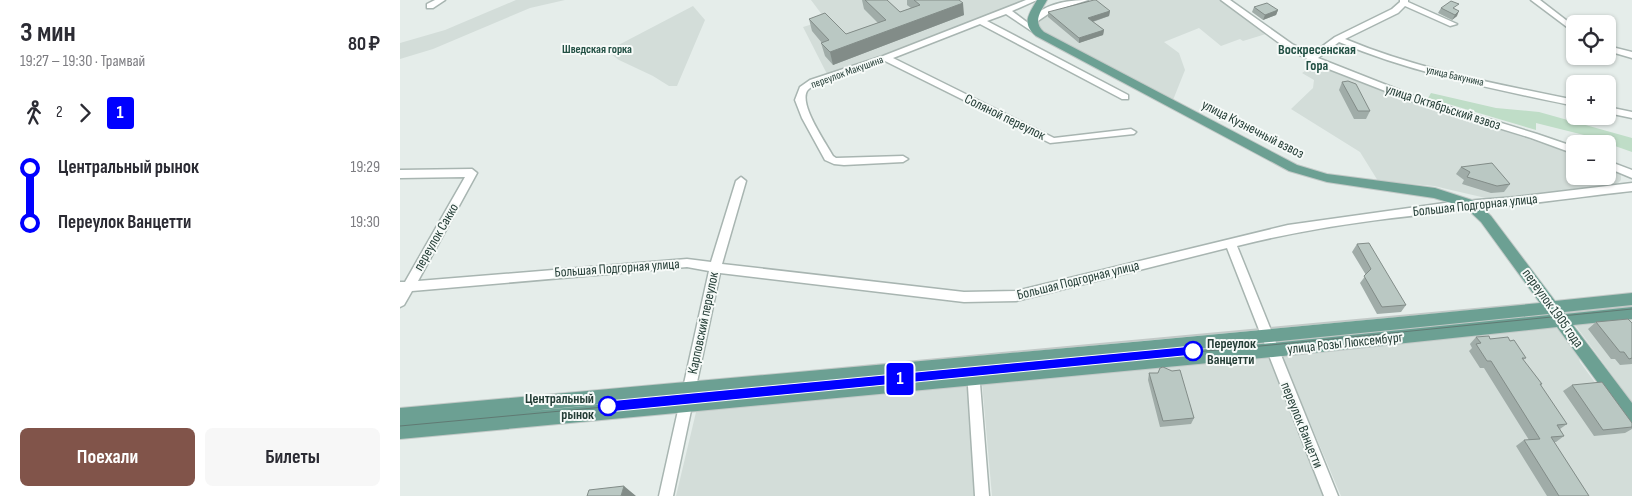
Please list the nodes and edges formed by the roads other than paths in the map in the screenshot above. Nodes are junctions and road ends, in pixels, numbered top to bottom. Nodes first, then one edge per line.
1 (441, 0) edge
2 (1033, 0) edge
3 (1042, 0) edge
4 (1084, 0) edge
5 (1225, 0) edge
6 (1535, 0) edge
7 (1404, 1) edge
8 (1063, 3) edge
9 (430, 6) dead end
10 (1007, 11) junction
11 (981, 21) junction
12 (1032, 23) junction
13 (1453, 24) dead end
14 (1566, 24) edge
15 (1040, 34) junction
16 (1338, 38) junction
17 (1616, 51) edge
18 (1632, 55) edge
19 (886, 58) junction
20 (1312, 58) junction
21 (1125, 97) dead end
22 (1566, 101) edge
23 (1616, 112) edge
24 (1632, 115) edge
25 (1131, 132) dead end
26 (1566, 148) edge
27 (903, 159) dead end
28 (1616, 167) edge
29 (472, 173) joint
30 (400, 174) edge
31 (1632, 174) edge
32 (741, 181) dead end
33 (1632, 187) edge
34 (1470, 204) junction
35 (1230, 242) junction
36 (715, 268) junction
37 (404, 286) edge
38 (1632, 299) edge
39 (400, 302) edge
40 (1552, 307) junction
41 (1632, 313) edge
42 (1562, 320) junction
43 (1270, 343) junction
44 (973, 369) junction
45 (687, 396) junction
46 (400, 416) edge
47 (1632, 416) edge
48 (400, 431) edge
49 (666, 496) edge
50 (982, 496) edge
51 (1331, 496) edge

1 - 9 street
2 - 10 street, переулок Макушина
3 - 12 main road
4 - 8 street
5 - 20 street, улица Октябрьский взвоз
6 - 14 street
7 - 13 street
7 - 16 street
8 - 12 street
10 - 11 street, переулок Макушина
10 - 15 street
11 - 19 street, переулок Макушина
11 - 21 street
12 - 15 main road
15 - 34 main road, улица Кузнечный взвоз
16 - 20 street
16 - 22 street, улица Бакунина
17 - 18 street
19 - 25 street, Соляной переулок
19 - 27 street, переулок Макушина
20 - 26 street, улица Октябрьский взвоз
23 - 24 street
28 - 31 street
29 - 30 street
29 - 37 street, переулок Сакко
32 - 36 street, Карповский переулок
33 - 34 street, Большая Подгорная улица
34 - 35 street, Большая Подгорная улица
34 - 40 main road, переулок 1905 года
35 - 36 street, Большая Подгорная улица
35 - 43 street, переулок Ванцетти
36 - 37 street, Большая Подгорная улица
36 - 45 street, Карповский переулок
37 - 39 street, переулок Сакко
38 - 40 main road, улица Розы Люксембург
40 - 42 main road, переулок 1905 года
40 - 43 main road, улица Розы Люксембург
41 - 42 main road, улица Розы Люксембург
42 - 43 main road, улица Розы Люксембург
42 - 47 main road, переулок 1905 года
43 - 44 main road, улица Розы Люксембург
43 - 51 street, переулок Ванцетти
44 - 45 main road, улица Розы Люксембург
44 - 50 street
45 - 46 main road, улица Розы Люксембург
45 - 48 main road, улица Розы Люксембург
45 - 49 street, Карповский переулок

